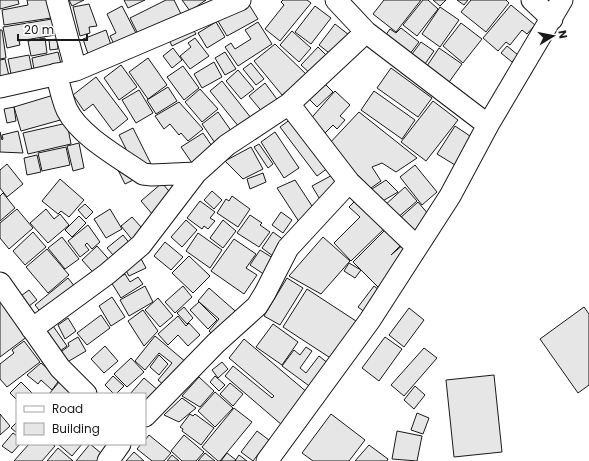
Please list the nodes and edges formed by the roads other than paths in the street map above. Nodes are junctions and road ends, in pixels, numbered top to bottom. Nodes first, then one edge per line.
1 (58, 0) edge
2 (240, 0) edge
3 (336, 0) edge
4 (532, 0) edge
5 (562, 0) edge
6 (552, 19) junction
7 (366, 32) junction
8 (66, 72) junction
9 (0, 87) edge
10 (289, 104) junction
11 (488, 125) junction
12 (196, 173) junction
13 (349, 182) junction
14 (417, 247) junction
15 (0, 283) edge
16 (32, 329) junction
17 (85, 393) edge
18 (146, 415) edge
19 (119, 445) edge
20 (108, 461) edge
21 (267, 461) edge

1 - 8 street
2 - 8 street
3 - 7 street
4 - 6 street
5 - 6 street
6 - 11 street
7 - 10 street
7 - 11 street
8 - 9 street
8 - 12 street
10 - 12 street
10 - 13 street
11 - 14 street
12 - 16 street
13 - 14 street
13 - 18 street
14 - 21 street
15 - 16 street
16 - 17 street
19 - 20 street

